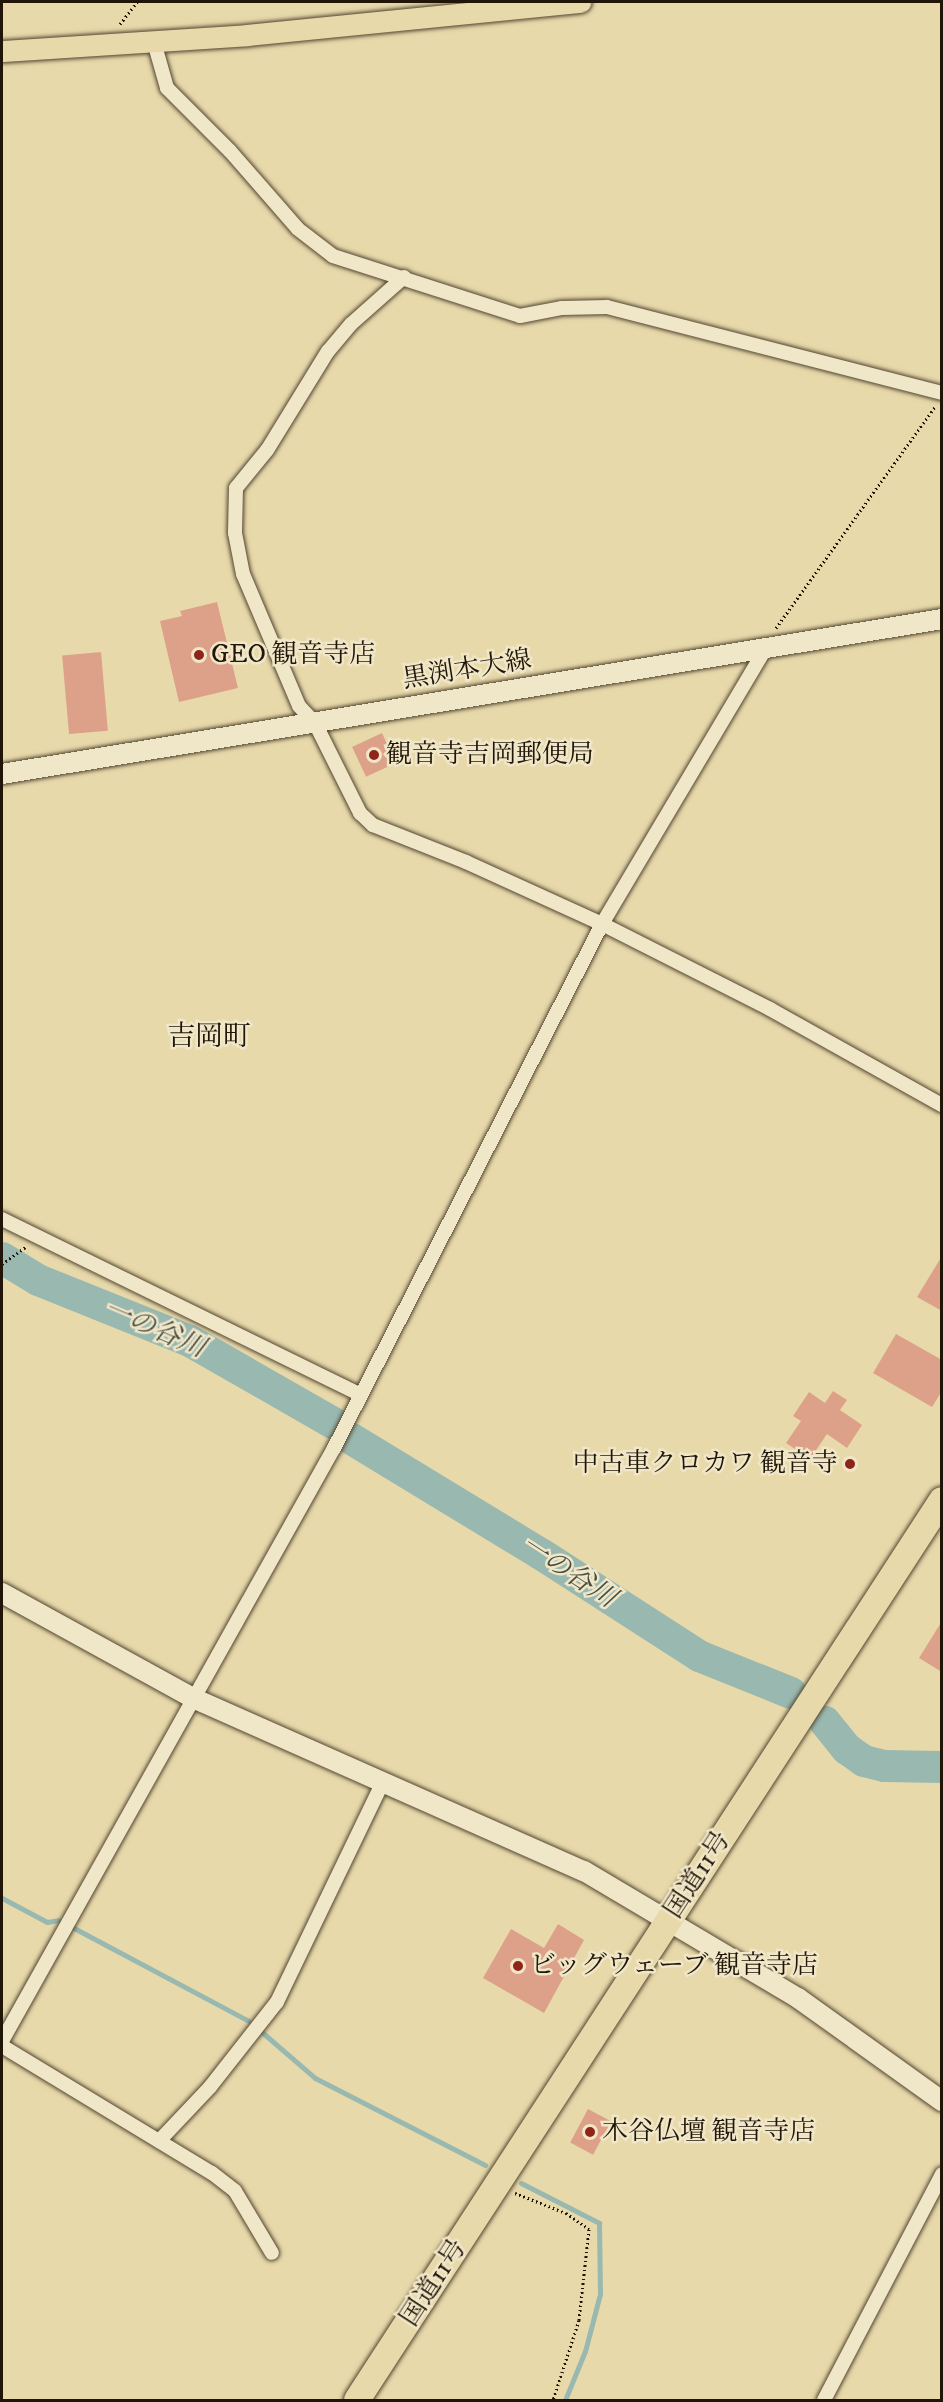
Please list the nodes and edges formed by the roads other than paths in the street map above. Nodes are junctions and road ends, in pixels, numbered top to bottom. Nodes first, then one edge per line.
1 (579, 2) edge
2 (154, 42) junction
3 (2, 51) edge
4 (404, 278) junction
5 (942, 393) edge
6 (942, 619) edge
7 (766, 648) junction
8 (315, 723) junction
9 (2, 774) edge
10 (602, 924) junction
11 (942, 1105) edge
12 (2, 1219) edge
13 (359, 1394) junction
14 (942, 1500) edge
15 (2, 1593) edge
16 (195, 1699) junction
17 (384, 1780) junction
18 (667, 1922) junction
19 (2, 2041) edge
20 (2, 2046) edge
21 (942, 2101) edge
22 (159, 2141) junction
23 (942, 2174) edge
24 (272, 2253) dead end
25 (357, 2400) edge
26 (825, 2400) edge

1 - 2 main road
2 - 3 main road
2 - 4 street
4 - 5 street
4 - 8 street
6 - 7 street, 黒渕本大線
7 - 8 street, 黒渕本大線
7 - 10 street
8 - 9 street, 黒渕本大線
8 - 10 street
10 - 11 street
10 - 13 street
12 - 13 street
13 - 16 street
14 - 18 highway, 国道11号
15 - 16 street
16 - 17 street
16 - 19 street
17 - 18 street
17 - 22 street
18 - 21 street
18 - 25 highway, 国道11号
20 - 22 street
22 - 24 street
23 - 26 street

